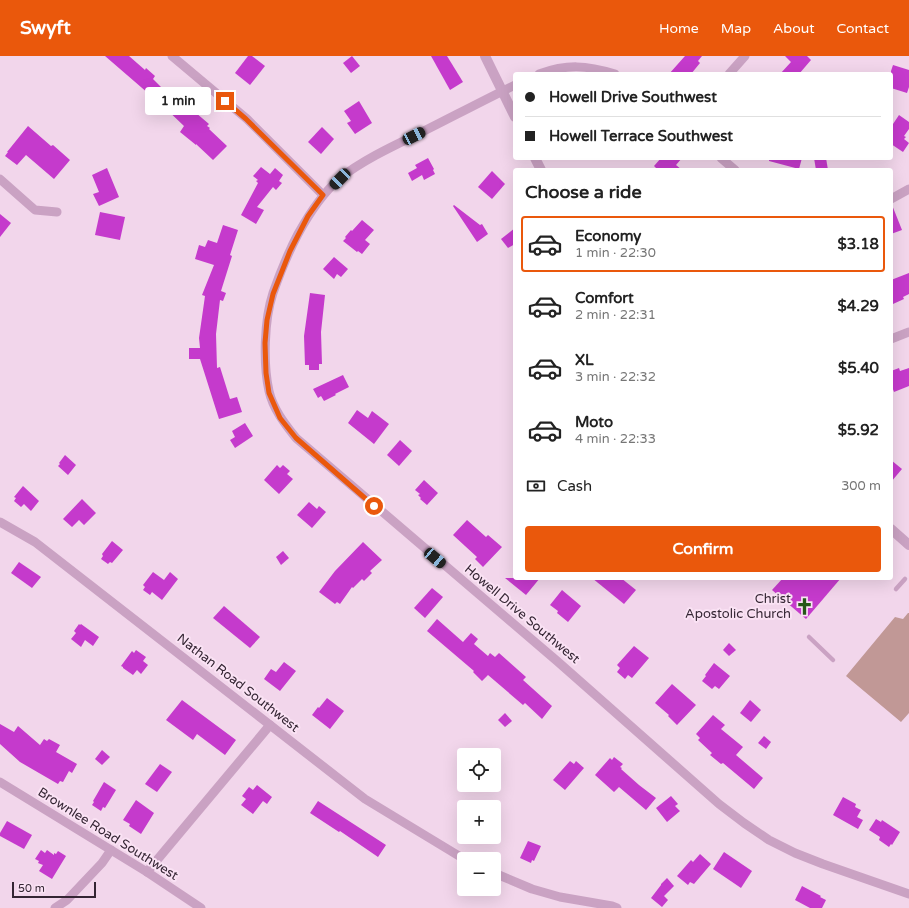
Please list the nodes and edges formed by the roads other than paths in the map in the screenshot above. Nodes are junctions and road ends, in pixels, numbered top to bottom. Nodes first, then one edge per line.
1 (172, 56) edge
2 (485, 56) edge
3 (745, 56) edge
4 (546, 72) edge
5 (609, 72) edge
6 (732, 72) edge
7 (513, 86) edge
8 (502, 91) junction
9 (513, 113) edge
10 (723, 160) edge
11 (733, 168) edge
12 (0, 179) edge
13 (909, 189) edge
14 (323, 195) junction
15 (893, 198) edge
16 (57, 212) dead end
17 (909, 332) edge
18 (893, 338) edge
19 (0, 522) edge
20 (893, 531) edge
21 (909, 545) edge
22 (905, 579) dead end
23 (896, 589) dead end
24 (809, 637) dead end
25 (833, 660) dead end
26 (270, 725) junction
27 (0, 782) edge
28 (111, 850) junction
29 (457, 855) edge
30 (147, 872) junction
31 (501, 876) edge
32 (909, 894) edge
33 (55, 908) edge
34 (202, 908) edge
35 (617, 908) edge

1 - 14 street
2 - 8 street
3 - 6 street
4 - 5 street
7 - 8 street, Howell Drive Southwest
8 - 9 street
8 - 14 street, Howell Drive Southwest
10 - 11 street
12 - 16 street
13 - 15 street
14 - 32 street, Howell Drive Southwest
17 - 18 street
19 - 26 street, Nathan Road Southwest
20 - 21 street
22 - 23 lane
24 - 25 lane
26 - 29 street, Nathan Road Southwest
26 - 30 street
27 - 28 street, Brownlee Road Southwest
28 - 30 street, Brownlee Road Southwest
28 - 33 street
30 - 34 street, Brownlee Road Southwest
31 - 35 street

